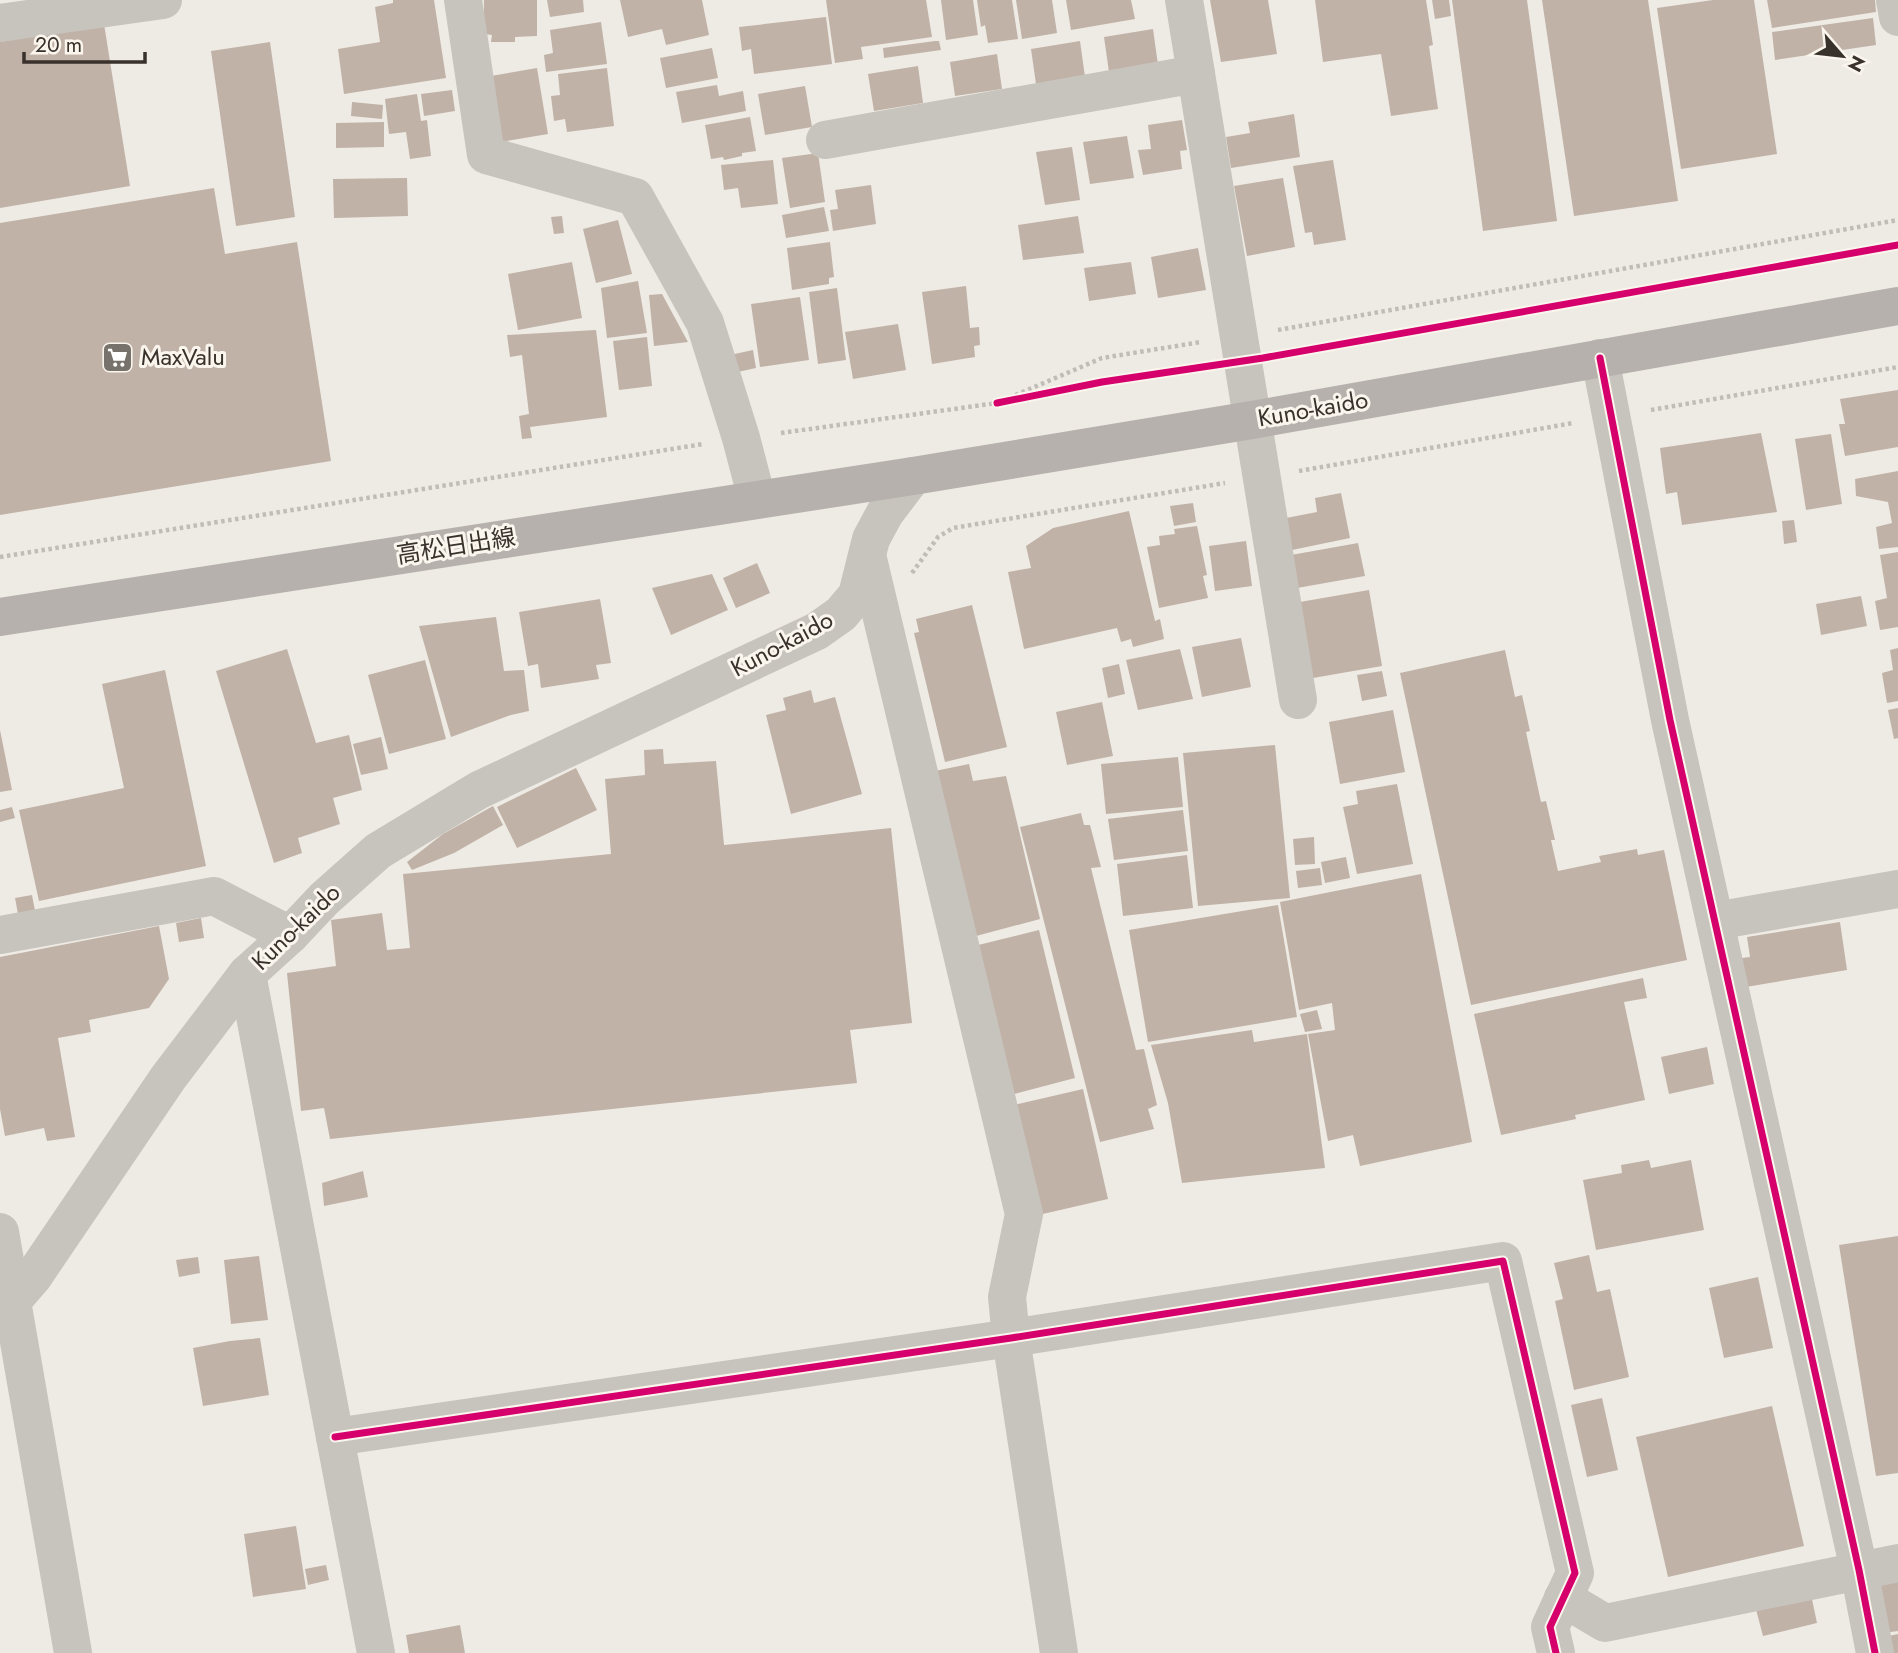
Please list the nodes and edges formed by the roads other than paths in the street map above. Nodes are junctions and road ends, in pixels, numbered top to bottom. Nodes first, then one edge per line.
1 (163, 0) edge
2 (463, 0) edge
3 (1184, 0) edge
4 (1895, 0) edge
5 (1898, 17) edge
6 (0, 23) edge
7 (1196, 74) junction
8 (825, 140) dead end
9 (1898, 306) edge
10 (1600, 358) junction
11 (1252, 420) junction
12 (913, 475) junction
13 (757, 499) junction
14 (867, 555) junction
15 (0, 617) edge
16 (1298, 700) dead end
17 (1898, 889) edge
18 (1715, 920) junction
19 (290, 935) junction
20 (0, 936) edge
21 (247, 974) junction
22 (0, 1232) edge
23 (6, 1308) edge
24 (1011, 1338) junction
25 (335, 1437) junction
26 (1898, 1563) edge
27 (1859, 1570) junction
28 (1563, 1598) junction
29 (73, 1653) edge
30 (376, 1653) edge
31 (1059, 1653) edge
32 (1556, 1653) edge
33 (1875, 1653) edge

1 - 6 street
2 - 13 street
3 - 7 street
4 - 5 street
7 - 8 street
7 - 11 street
9 - 10 main road, Kuno-kaido
10 - 11 main road, Kuno-kaido
10 - 18 street
11 - 12 main road, Kuno-kaido
11 - 16 street
12 - 13 main road, 高松日出線
12 - 14 street, Kuno-kaido
13 - 15 main road, 高松日出線
14 - 19 street, Kuno-kaido
14 - 24 street
17 - 18 street
18 - 27 street
19 - 20 street
19 - 21 street, Kuno-kaido
21 - 23 street, Kuno-kaido
21 - 25 street
22 - 23 street
23 - 29 street
24 - 25 street
24 - 28 street
24 - 31 street
25 - 30 street
26 - 27 street
27 - 28 street
27 - 33 street
28 - 32 street

